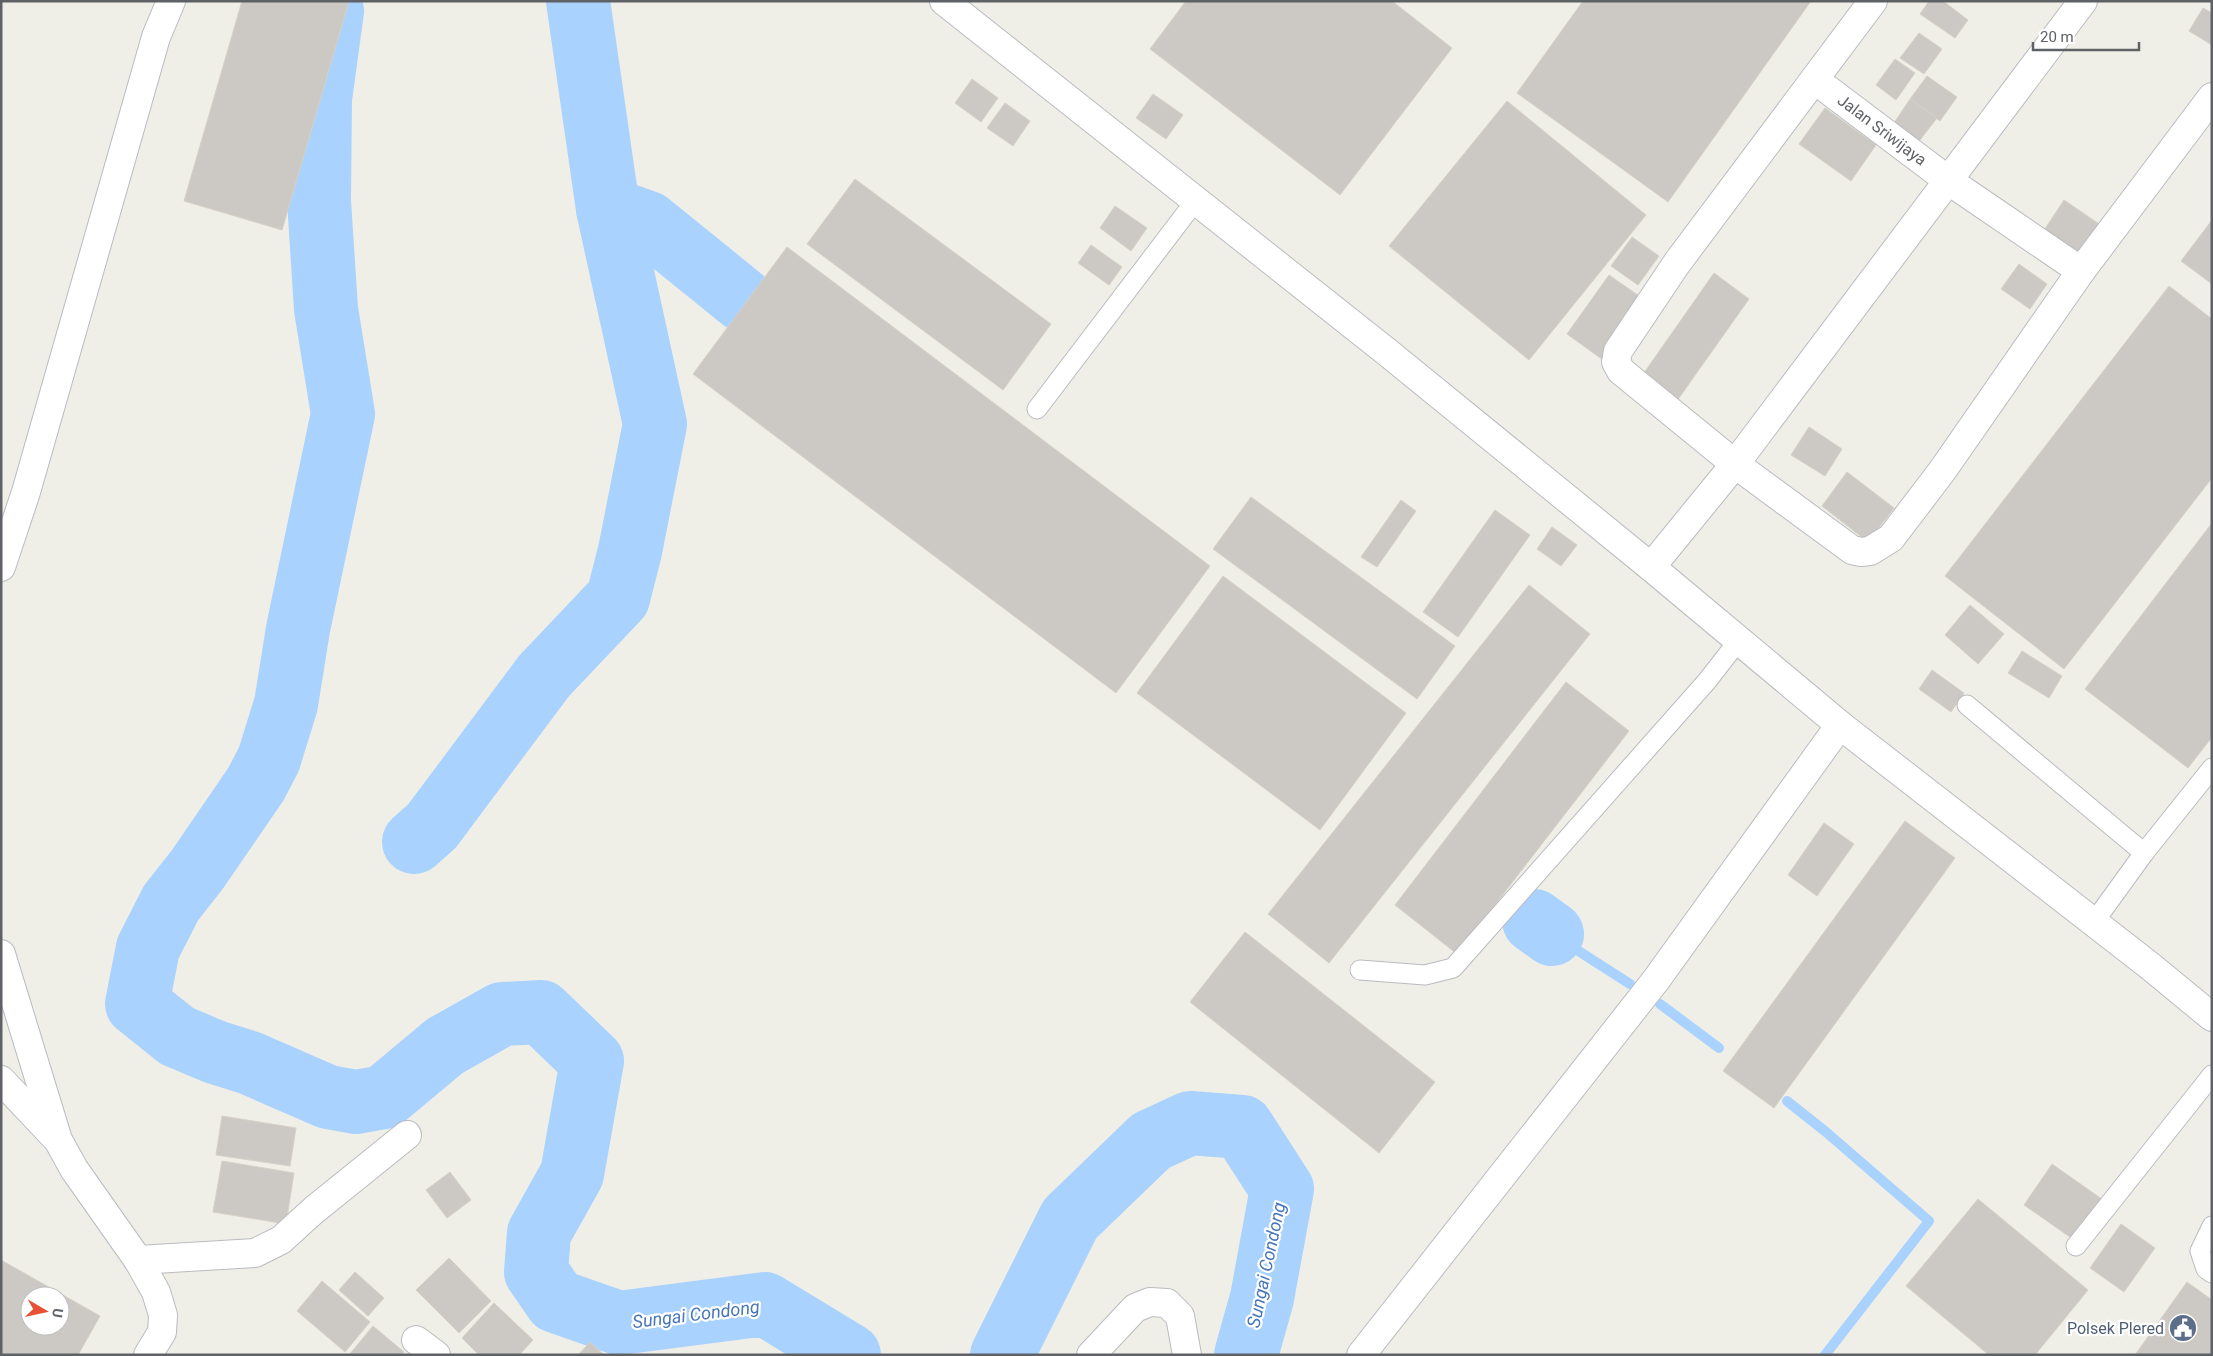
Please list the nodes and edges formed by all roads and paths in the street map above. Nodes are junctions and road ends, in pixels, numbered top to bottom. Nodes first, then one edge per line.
1 (171, 1) edge
2 (944, 1) edge
3 (1873, 1) edge
4 (2083, 1) edge
5 (1815, 80) junction
6 (2212, 97) edge
7 (1949, 181) junction
8 (1196, 200) junction
9 (2081, 271) junction
10 (1037, 409) dead end
11 (1735, 464) junction
12 (1, 566) edge
13 (1651, 566) junction
14 (1739, 640) junction
15 (1967, 705) dead end
16 (1840, 725) junction
17 (2212, 768) edge
18 (2144, 853) junction
19 (2094, 922) junction
20 (1, 954) edge
21 (1360, 970) dead end
22 (2212, 1017) edge
23 (2212, 1076) edge
24 (1, 1080) edge
25 (407, 1135) dead end
26 (58, 1140) junction
27 (2212, 1226) edge
28 (2076, 1246) dead end
29 (138, 1260) junction
30 (2212, 1273) edge
31 (152, 1350) edge
32 (1091, 1355) edge
33 (1186, 1355) edge
34 (1361, 1355) edge

1 - 12 street
2 - 8 street
3 - 5 street
4 - 7 street
5 - 7 street, Jalan Sriwijaya
5 - 11 street
6 - 9 street
7 - 9 street, Jalan Sriwijaya
7 - 11 street
8 - 10 lane
8 - 13 street
9 - 11 street
11 - 13 street
13 - 14 street
14 - 16 street
14 - 21 lane
15 - 18 lane
16 - 19 street
16 - 34 street
17 - 18 lane
18 - 19 lane
19 - 22 street
20 - 26 street
23 - 28 lane
24 - 26 street
25 - 29 street
26 - 29 street
27 - 30 lane
29 - 31 street
32 - 33 street

